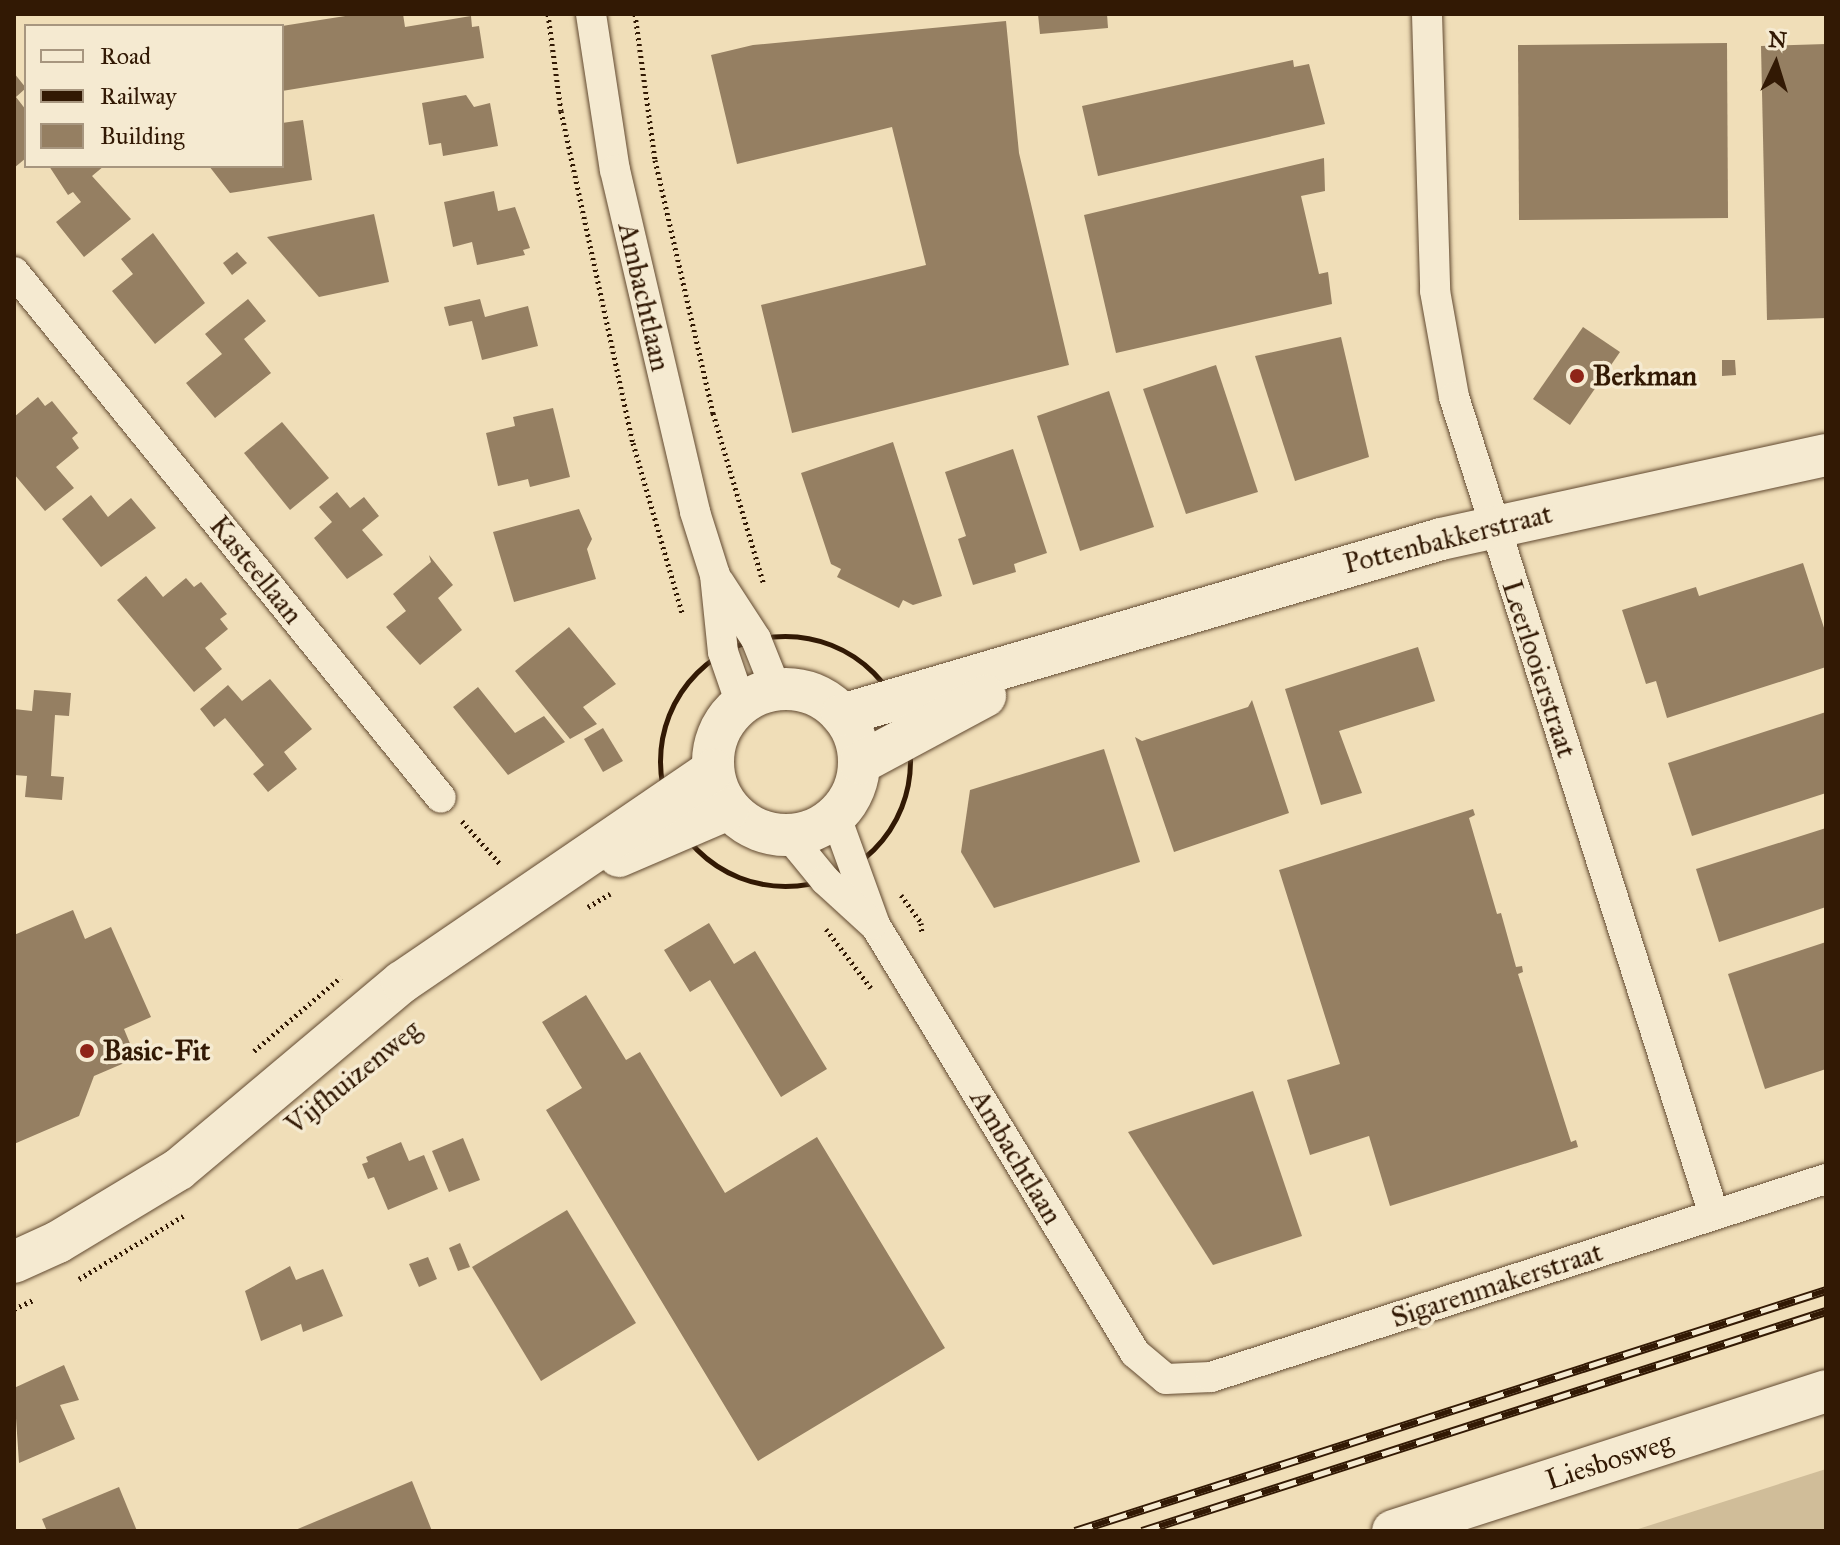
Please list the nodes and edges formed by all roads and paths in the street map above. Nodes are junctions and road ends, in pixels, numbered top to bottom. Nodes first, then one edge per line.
1 (548, 14) edge
2 (591, 14) edge
3 (635, 14) edge
4 (1427, 14) edge
5 (14, 272) edge
6 (1826, 455) edge
7 (1494, 525) junction
8 (715, 575) junction
9 (766, 591) dead end
10 (686, 624) dead end
11 (770, 632) junction
12 (709, 653) junction
13 (699, 670) junction
14 (758, 696) junction
15 (842, 715) junction
16 (902, 719) junction
17 (860, 763) junction
18 (660, 768) dead end
19 (713, 770) junction
20 (441, 798) joint
21 (728, 809) junction
22 (836, 817) junction
23 (789, 836) junction
24 (681, 852) dead end
25 (854, 863) junction
26 (489, 873) dead end
27 (825, 880) junction
28 (616, 890) dead end
29 (523, 901) junction
30 (579, 913) dead end
31 (875, 925) junction
32 (355, 966) dead end
33 (247, 1057) dead end
34 (1826, 1179) edge
35 (190, 1212) dead end
36 (1714, 1215) junction
37 (14, 1262) edge
38 (73, 1282) dead end
39 (47, 1294) dead end
40 (14, 1309) edge
41 (1166, 1379) joint
42 (1826, 1391) edge
43 (1393, 1531) edge

1 - 10 path
2 - 8 street, Ambachtlaan
3 - 9 path
4 - 7 street, Leerlooierstraat
5 - 20 street, Kasteellaan
6 - 7 street, Pottenbakkerstraat
7 - 16 street, Pottenbakkerstraat
7 - 36 street, Leerlooierstraat
8 - 11 street, Ambachtlaan
8 - 12 street, Ambachtlaan
11 - 12 path
11 - 14 street, Ambachtlaan
11 - 16 path
12 - 13 path
12 - 13 path
12 - 14 street, Ambachtlaan
13 - 18 path
14 - 15 street
14 - 19 street
15 - 16 street, Pottenbakkerstraat
15 - 17 street
16 - 17 street, Pottenbakkerstraat
16 - 25 path
17 - 22 street
19 - 21 street
19 - 29 street, Vijfhuizenweg
20 - 26 path
21 - 23 street
21 - 29 street, Vijfhuizenweg
22 - 23 street
22 - 25 street, Ambachtlaan
23 - 27 street, Ambachtlaan
24 - 27 path
25 - 27 path
25 - 31 street, Ambachtlaan
27 - 31 street, Ambachtlaan
28 - 30 path
29 - 37 street, Vijfhuizenweg
31 - 41 street, Ambachtlaan
32 - 33 path
34 - 36 street, Sigarenmakerstraat
35 - 38 path
36 - 41 street, Sigarenmakerstraat
39 - 40 path
42 - 43 street, Liesbosweg

